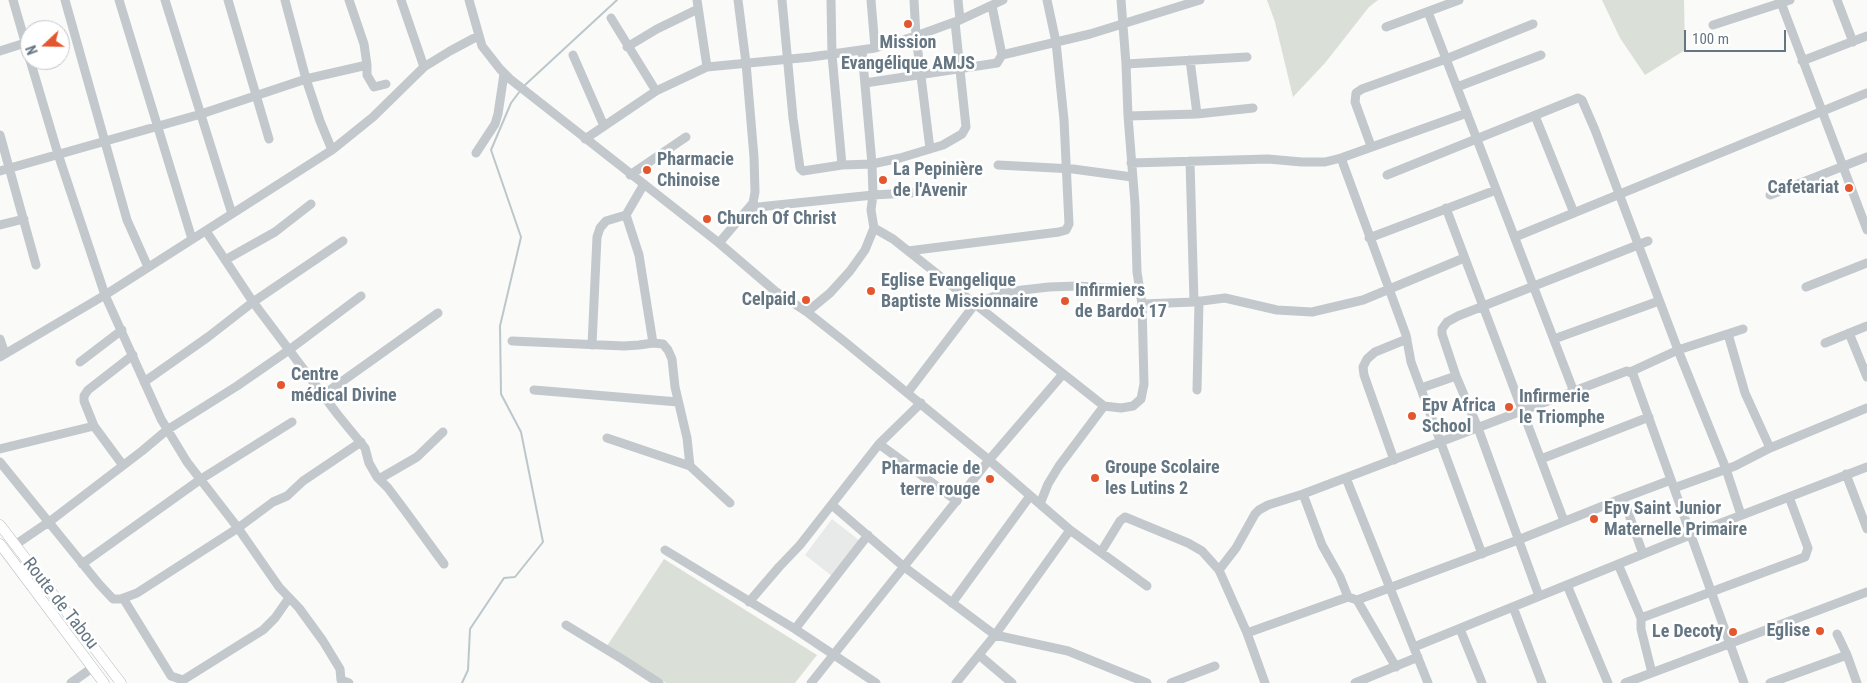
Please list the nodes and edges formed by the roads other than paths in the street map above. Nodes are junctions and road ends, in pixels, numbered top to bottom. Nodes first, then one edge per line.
1 (13, 0) edge
2 (65, 0) edge
3 (119, 0) edge
4 (165, 0) edge
5 (228, 0) edge
6 (285, 0) edge
7 (349, 0) edge
8 (402, 0) edge
9 (469, 0) edge
10 (738, 0) edge
11 (782, 0) edge
12 (831, 0) edge
13 (872, 0) edge
14 (914, 0) edge
15 (958, 0) edge
16 (1047, 0) edge
17 (1121, 0) edge
18 (1200, 0) edge
19 (1459, 0) edge
20 (1837, 0) edge
21 (1784, 1) edge
22 (998, 2) edge
23 (698, 5) edge
24 (1428, 12) junction
25 (611, 18) dead end
26 (958, 21) junction
27 (1533, 24) dead end
28 (20, 25) edge
29 (1123, 25) junction
30 (1713, 25) dead end
31 (1386, 27) dead end
32 (478, 36) junction
33 (916, 36) junction
34 (1867, 36) edge
35 (1056, 42) junction
36 (1853, 42) junction
37 (20, 45) edge
38 (628, 46) junction
39 (874, 48) junction
40 (0, 51) edge
41 (862, 51) junction
42 (573, 55) dead end
43 (832, 55) junction
44 (1002, 55) junction
45 (1541, 55) dead end
46 (1248, 57) dead end
47 (787, 59) junction
48 (1446, 59) junction
49 (1190, 60) junction
50 (1802, 61) junction
51 (746, 62) junction
52 (1126, 64) junction
53 (367, 65) junction
54 (424, 67) junction
55 (707, 67) junction
56 (960, 69) junction
57 (33, 70) edge
58 (504, 74) junction
59 (921, 74) junction
60 (306, 78) junction
61 (865, 83) junction
62 (386, 84) dead end
63 (1457, 88) junction
64 (656, 91) junction
65 (1867, 93) edge
66 (255, 96) junction
67 (1253, 108) dead end
68 (1822, 111) junction
69 (1467, 113) junction
70 (201, 114) junction
71 (1198, 114) junction
72 (1128, 116) junction
73 (1535, 116) junction
74 (157, 126) junction
75 (604, 126) junction
76 (0, 135) edge
77 (686, 137) dead end
78 (269, 138) dead end
79 (585, 139) junction
80 (106, 140) junction
81 (1477, 140) junction
82 (1371, 146) junction
83 (930, 149) junction
84 (332, 150) junction
85 (476, 153) dead end
86 (58, 154) junction
87 (1867, 157) edge
88 (1341, 158) junction
89 (1190, 161) junction
90 (1131, 163) junction
91 (842, 164) junction
92 (872, 164) junction
93 (998, 165) dead end
94 (1843, 167) junction
95 (10, 168) junction
96 (1066, 170) junction
97 (0, 171) edge
98 (630, 175) junction
99 (1386, 175) dead end
100 (1132, 177) junction
101 (644, 184) junction
102 (963, 190) dead end
103 (1496, 190) junction
104 (873, 195) junction
105 (1619, 195) junction
106 (1770, 195) dead end
107 (311, 204) dead end
108 (749, 208) junction
109 (1446, 208) junction
110 (1574, 213) junction
111 (232, 214) junction
112 (626, 215) junction
113 (24, 219) junction
114 (1865, 219) edge
115 (0, 225) edge
116 (874, 228) junction
117 (1867, 230) edge
118 (206, 231) junction
119 (1515, 237) junction
120 (1370, 238) junction
121 (192, 239) junction
122 (343, 241) dead end
123 (1648, 241) dead end
124 (719, 243) junction
125 (1638, 245) junction
126 (908, 251) junction
127 (1464, 258) junction
128 (225, 260) junction
129 (1867, 263) edge
130 (36, 265) dead end
131 (148, 267) junction
132 (1534, 287) junction
133 (1806, 287) dead end
134 (1389, 289) junction
135 (1139, 290) junction
136 (105, 295) junction
137 (361, 296) dead end
138 (253, 302) junction
139 (1196, 302) junction
140 (1660, 302) junction
141 (975, 304) junction
142 (1142, 304) junction
143 (1484, 307) junction
144 (807, 312) junction
145 (438, 313) dead end
146 (1867, 326) edge
147 (1743, 329) dead end
148 (122, 330) junction
149 (1849, 333) junction
150 (1728, 334) junction
151 (0, 339) edge
152 (1407, 339) junction
153 (1554, 339) junction
154 (512, 341) dead end
155 (653, 342) junction
156 (1825, 342) dead end
157 (592, 345) junction
158 (289, 350) junction
159 (1678, 350) junction
160 (2, 355) edge
161 (133, 355) junction
162 (80, 362) dead end
163 (1630, 372) junction
164 (1063, 374) junction
165 (1456, 376) junction
166 (1867, 377) edge
167 (144, 382) junction
168 (1421, 388) junction
169 (534, 390) dead end
170 (1197, 390) dead end
171 (908, 392) junction
172 (1574, 392) junction
173 (323, 395) junction
174 (678, 402) junction
175 (921, 403) junction
176 (1104, 406) junction
177 (1867, 408) edge
178 (1523, 411) junction
179 (1649, 417) junction
180 (292, 422) dead end
181 (94, 426) junction
182 (1478, 428) junction
183 (167, 430) junction
184 (443, 432) dead end
185 (606, 438) dead end
186 (361, 442) junction
187 (1440, 442) junction
188 (879, 444) junction
189 (1770, 448) junction
190 (0, 449) edge
191 (1541, 459) junction
192 (989, 460) junction
193 (1394, 460) junction
194 (0, 462) edge
195 (122, 464) junction
196 (690, 466) junction
197 (1867, 467) edge
198 (1726, 469) junction
199 (1846, 474) junction
200 (1346, 478) junction
201 (201, 479) junction
202 (379, 479) junction
203 (1672, 484) junction
204 (1304, 494) junction
205 (1030, 496) junction
206 (1789, 497) junction
207 (1623, 498) junction
208 (957, 500) junction
209 (730, 503) dead end
210 (1040, 504) junction
211 (832, 505) junction
212 (1741, 515) junction
213 (1564, 521) junction
214 (48, 522) junction
215 (0, 525) edge
216 (238, 528) junction
217 (1867, 529) edge
218 (1070, 530) junction
219 (868, 535) junction
220 (1690, 535) junction
221 (1518, 540) junction
222 (0, 544) edge
223 (15, 545) junction
224 (665, 550) dead end
225 (1100, 552) junction
226 (1482, 554) junction
227 (1643, 554) junction
228 (82, 564) junction
229 (444, 564) dead end
230 (1618, 564) junction
231 (903, 566) junction
232 (1218, 570) junction
233 (1567, 585) junction
234 (1147, 586) dead end
235 (1391, 588) junction
236 (1710, 591) junction
237 (1867, 592) edge
238 (1539, 596) junction
239 (1348, 597) junction
240 (123, 598) junction
241 (289, 598) junction
242 (1357, 600) junction
243 (750, 602) junction
244 (952, 603) junction
245 (1513, 607) junction
246 (1641, 618) junction
247 (566, 626) dead end
248 (795, 629) junction
249 (1460, 629) junction
250 (1247, 633) junction
251 (1837, 634) dead end
252 (995, 635) junction
253 (1730, 644) junction
254 (1414, 647) junction
255 (834, 654) junction
256 (979, 655) junction
257 (1847, 656) junction
258 (1418, 657) junction
259 (1215, 666) dead end
260 (1396, 667) junction
261 (92, 668) junction
262 (1652, 672) junction
263 (1375, 680) edge
264 (342, 682) edge
265 (71, 683) edge
266 (104, 683) edge
267 (121, 683) edge
268 (659, 683) edge
269 (811, 683) edge
270 (876, 683) edge
271 (956, 683) edge
272 (1012, 683) edge
273 (1147, 683) edge
274 (1171, 683) edge
275 (1265, 683) edge
276 (1355, 683) edge
277 (1428, 683) edge
278 (1482, 683) edge
279 (1542, 683) edge
280 (1608, 683) edge
281 (1624, 683) edge
282 (1744, 683) edge
283 (1770, 683) edge
284 (1857, 683) edge

1 - 28 street
2 - 80 street
3 - 74 street
4 - 70 street
5 - 66 street
6 - 60 street
7 - 53 street
8 - 54 street
9 - 32 street
10 - 51 street
11 - 47 street
12 - 43 street
13 - 39 street
14 - 33 street
15 - 26 street
16 - 35 street
17 - 29 street
18 - 29 street
19 - 24 street
20 - 36 street
21 - 30 street
21 - 50 street
22 - 26 street
22 - 44 street
23 - 38 street
23 - 55 street
24 - 31 street
24 - 48 street
25 - 38 street
26 - 33 street
26 - 56 street
27 - 48 street
29 - 35 street
29 - 52 street
32 - 54 street
32 - 58 street
33 - 39 street
33 - 59 street
34 - 36 street
35 - 44 street
35 - 96 street
36 - 50 street
37 - 40 street
38 - 64 street
39 - 41 street
41 - 43 street
41 - 61 street
42 - 75 street
43 - 47 street
43 - 91 street
44 - 56 street
45 - 63 street
46 - 49 street
47 - 51 street
47 - 91 street
48 - 63 street
48 - 82 street
49 - 52 street
49 - 71 street
50 - 68 street
51 - 55 street
51 - 108 street
52 - 72 street
53 - 60 street
53 - 62 street
54 - 84 street
55 - 64 street
56 - 59 street
56 - 83 street
57 - 86 street
58 - 79 street
58 - 85 street
59 - 61 street
59 - 83 street
60 - 66 street
60 - 84 street
61 - 92 street
63 - 69 street
64 - 75 street
65 - 68 street
66 - 70 street
66 - 78 street
67 - 71 street
68 - 94 street
68 - 105 street
69 - 81 street
69 - 82 street
70 - 74 street
70 - 111 street
71 - 72 street
72 - 90 street
73 - 81 street
73 - 105 street
73 - 110 street
74 - 80 street
74 - 121 street
75 - 79 street
76 - 95 street
77 - 98 street
79 - 98 street
80 - 86 street
80 - 131 street
81 - 99 street
81 - 103 street
82 - 88 street
83 - 92 street
84 - 111 street
86 - 95 street
86 - 136 street
87 - 94 street
88 - 89 street
88 - 120 street
89 - 90 street
89 - 139 street
90 - 100 street
91 - 92 street
92 - 104 street
93 - 96 street
94 - 106 street
94 - 114 street
95 - 97 street
95 - 113 street
96 - 100 street
96 - 126 street
98 - 101 street
100 - 135 street
101 - 112 street
101 - 124 street
102 - 104 street
103 - 109 street
103 - 119 street
104 - 108 street
104 - 116 street
105 - 110 street
105 - 125 street
107 - 128 street
108 - 124 street
109 - 120 street
109 - 127 street
110 - 119 street
111 - 118 street
112 - 155 street
112 - 157 street
113 - 115 street
113 - 130 street
114 - 117 street
116 - 126 street
116 - 144 street
118 - 121 street
118 - 128 street
119 - 132 street
120 - 134 street
121 - 131 street
122 - 138 street
123 - 125 street
124 - 144 street
125 - 132 street
125 - 140 street
126 - 141 street
127 - 134 street
127 - 143 street
128 - 138 street
129 - 133 street
131 - 136 street
132 - 143 street
132 - 153 street
134 - 139 street
134 - 152 street
135 - 141 street
135 - 142 street
136 - 148 street
136 - 160 street
137 - 158 street
138 - 158 street
138 - 167 street
139 - 142 street
139 - 170 street
140 - 153 street
140 - 159 street
141 - 164 street
141 - 171 street
142 - 176 street
143 - 165 street
143 - 178 street
144 - 171 street
145 - 173 street
146 - 149 street
147 - 150 street
148 - 161 street
148 - 162 street
149 - 156 street
149 - 166 street
150 - 159 street
150 - 189 street
151 - 160 street
152 - 168 street
152 - 193 street
153 - 172 street
154 - 157 street
155 - 157 street
155 - 174 street
158 - 173 street
158 - 183 street
159 - 163 street
159 - 198 street
161 - 167 street
161 - 181 street
163 - 172 street
163 - 179 street
164 - 176 street
164 - 192 street
165 - 168 street
165 - 182 street
167 - 183 street
168 - 187 street
169 - 174 street
171 - 175 street
172 - 178 street
173 - 186 street
174 - 196 street
175 - 188 street
175 - 192 street
176 - 210 street
177 - 189 street
178 - 182 street
178 - 191 street
179 - 191 street
179 - 203 street
180 - 201 street
181 - 190 street
181 - 195 street
182 - 187 street
182 - 221 street
183 - 195 street
183 - 201 street
184 - 202 street
185 - 196 street
186 - 202 street
186 - 216 street
187 - 193 street
187 - 226 street
188 - 208 street
188 - 211 street
189 - 198 street
191 - 213 street
192 - 205 street
192 - 208 street
193 - 200 street
194 - 214 street
195 - 214 street
196 - 209 street
197 - 199 street
198 - 203 street
198 - 212 street
199 - 206 street
199 - 217 street
200 - 204 street
200 - 235 street
201 - 216 street
201 - 228 street
202 - 229 street
203 - 207 street
203 - 220 street
204 - 232 street
204 - 239 street
205 - 210 street
205 - 244 street
206 - 212 street
206 - 236 street
207 - 213 street
207 - 227 street
208 - 231 street
210 - 218 street
211 - 219 street
211 - 243 street
212 - 220 street
213 - 221 street
214 - 223 street
214 - 228 street
215 - 223 main road, Route de Tabou
216 - 240 street
216 - 241 street
218 - 225 street
218 - 252 street
219 - 231 street
219 - 248 street
220 - 227 street
220 - 236 street
221 - 226 street
221 - 238 street
222 - 261 main road, Route de Tabou
223 - 267 main road, Route de Tabou
224 - 243 street
225 - 232 street
225 - 234 street
226 - 235 street
227 - 230 street
228 - 240 street
230 - 233 street
230 - 246 street
231 - 244 street
231 - 255 street
232 - 250 street
233 - 238 street
233 - 280 street
235 - 242 street
235 - 254 street
236 - 246 street
236 - 253 street
237 - 253 street
238 - 245 street
239 - 242 street
239 - 250 street
240 - 241 street
241 - 264 street
242 - 260 street
243 - 248 street
244 - 252 street
245 - 249 street
245 - 279 street
246 - 262 street
247 - 268 street
248 - 255 street
249 - 254 street
249 - 278 street
250 - 275 street
251 - 257 street
252 - 256 street
252 - 273 street
253 - 262 street
253 - 282 street
254 - 258 street
255 - 269 street
255 - 270 street
256 - 271 street
256 - 272 street
257 - 283 street
257 - 284 street
258 - 260 street
258 - 277 street
259 - 274 street
260 - 263 street
261 - 265 street
261 - 266 main road, Route de Tabou
262 - 281 street
263 - 276 street

